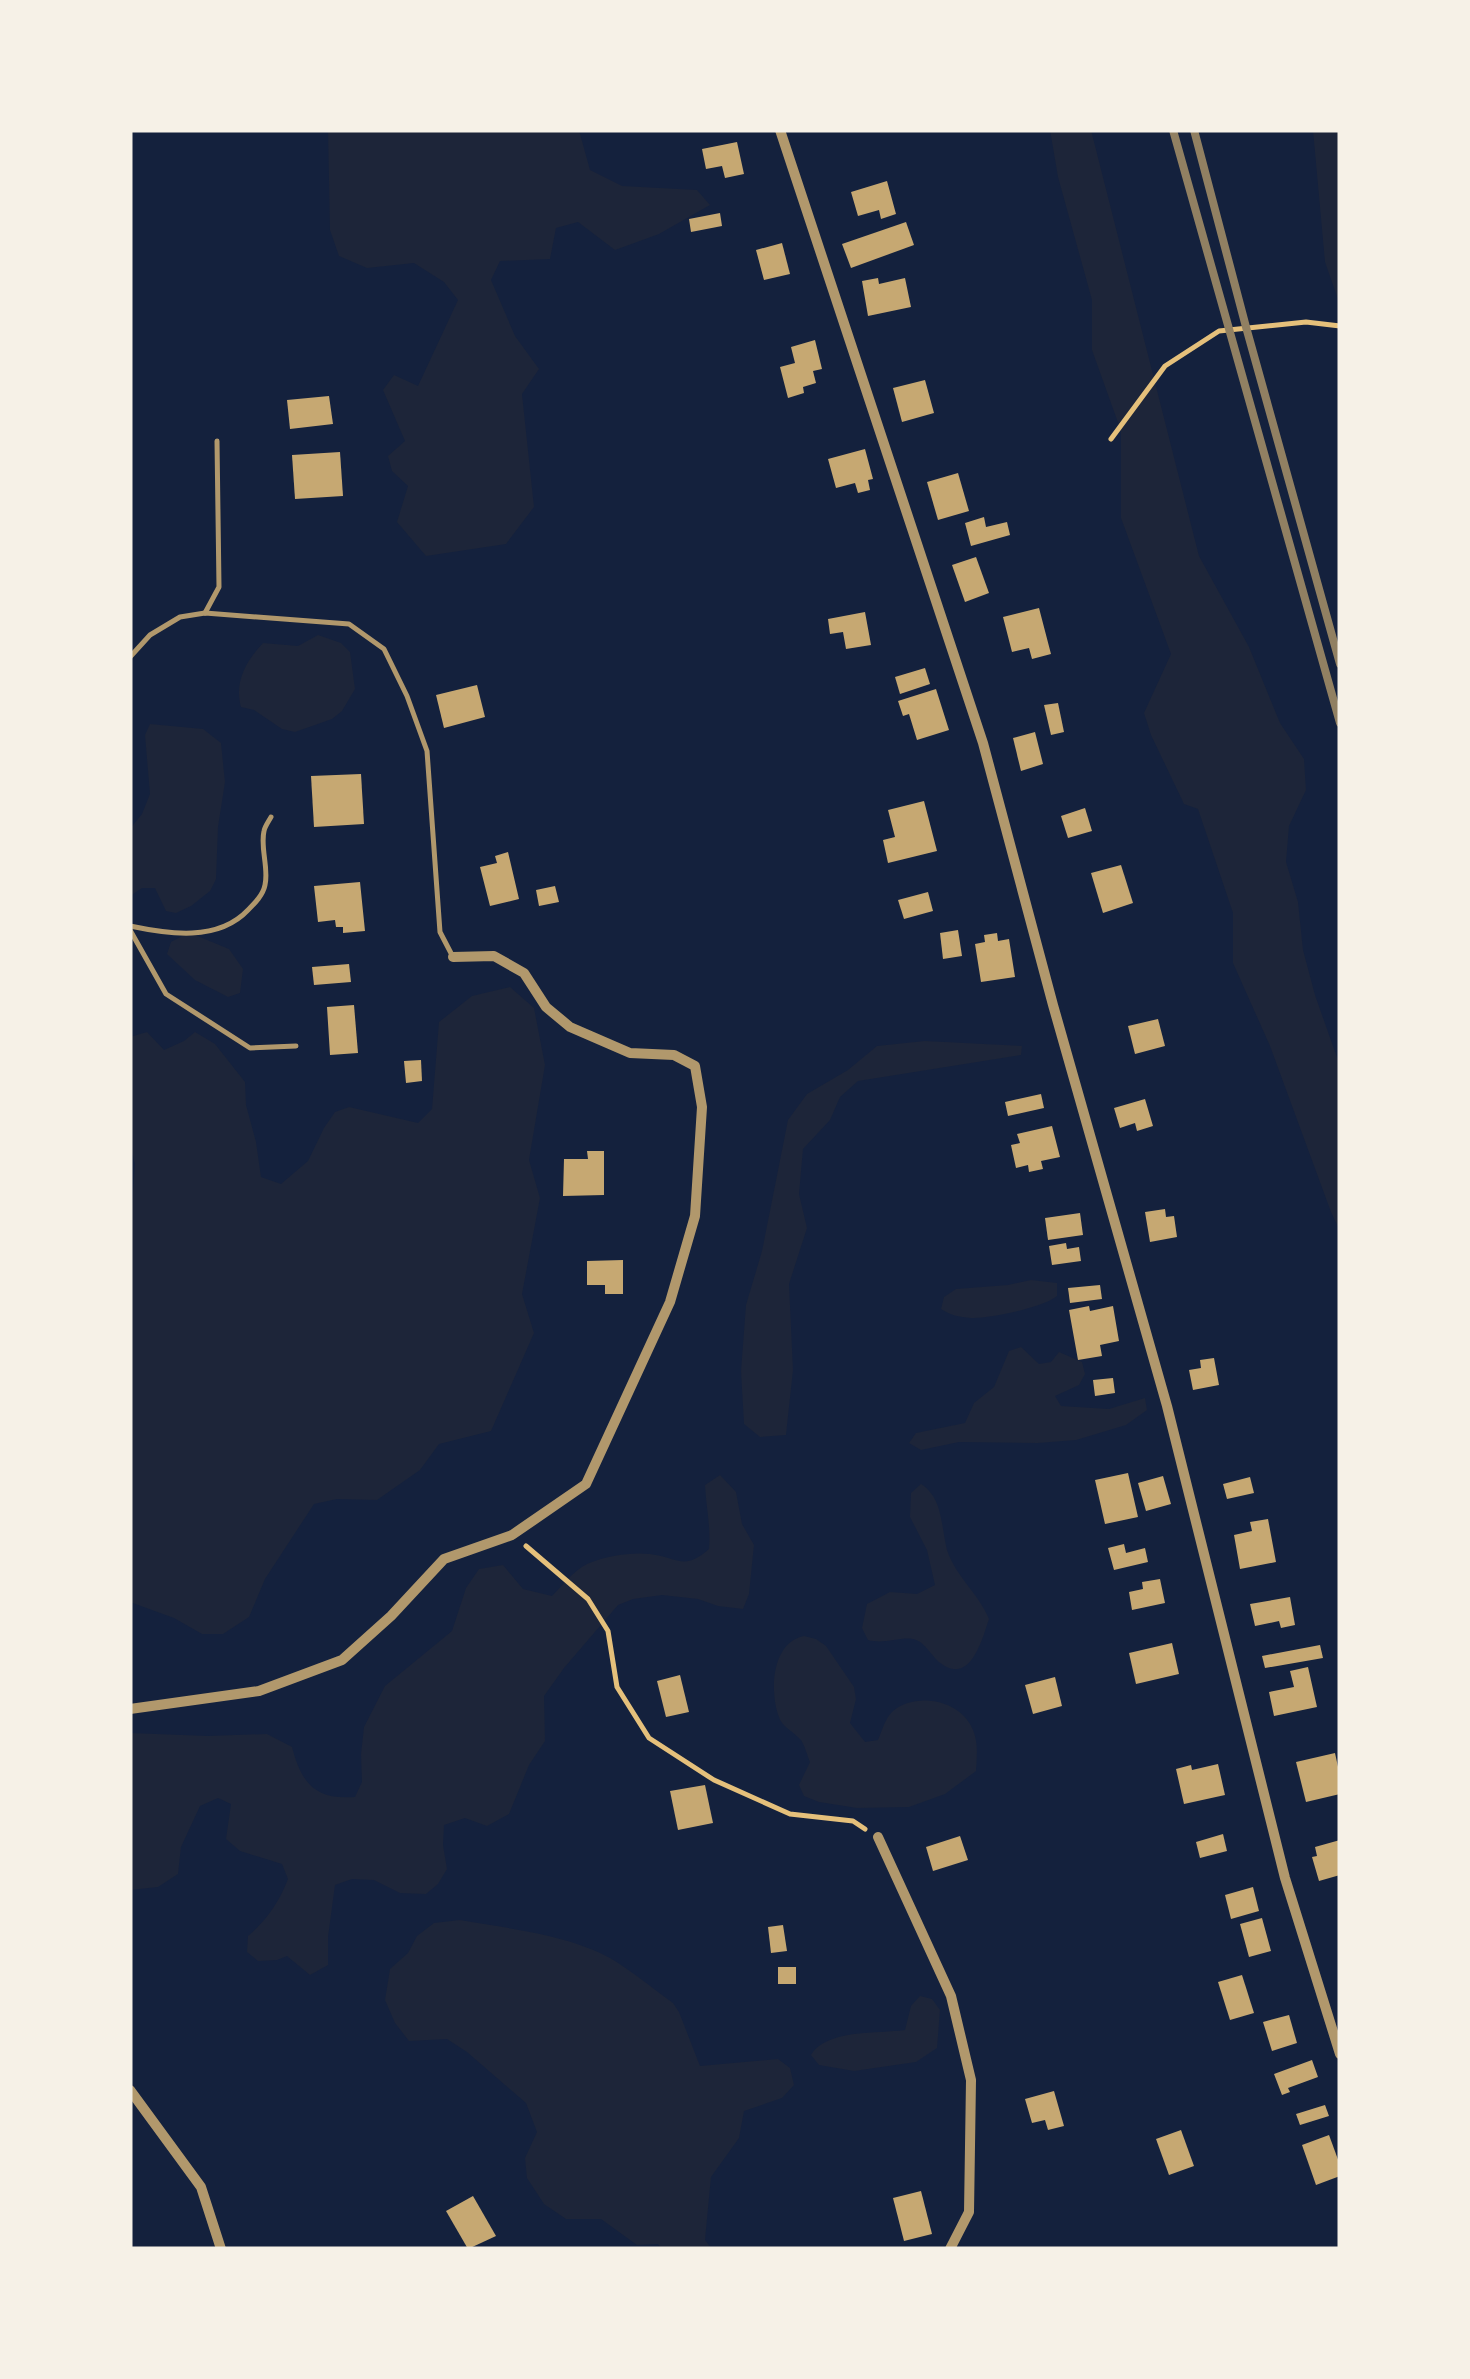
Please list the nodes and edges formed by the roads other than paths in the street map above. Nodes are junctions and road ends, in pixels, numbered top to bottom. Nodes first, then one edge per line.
1 (780, 130) edge
2 (217, 441) dead end
3 (206, 613) junction
4 (130, 657) edge
5 (271, 817) dead end
6 (130, 928) edge
7 (454, 957) joint
8 (296, 1046) dead end
9 (130, 1709) edge
10 (878, 1837) road end
11 (1340, 2054) edge
12 (130, 2090) edge
13 (221, 2249) edge
14 (950, 2249) edge

1 - 11 street
2 - 3 lane
3 - 4 lane
3 - 7 lane
5 - 6 lane
6 - 8 lane
7 - 9 street
10 - 14 street
12 - 13 street

